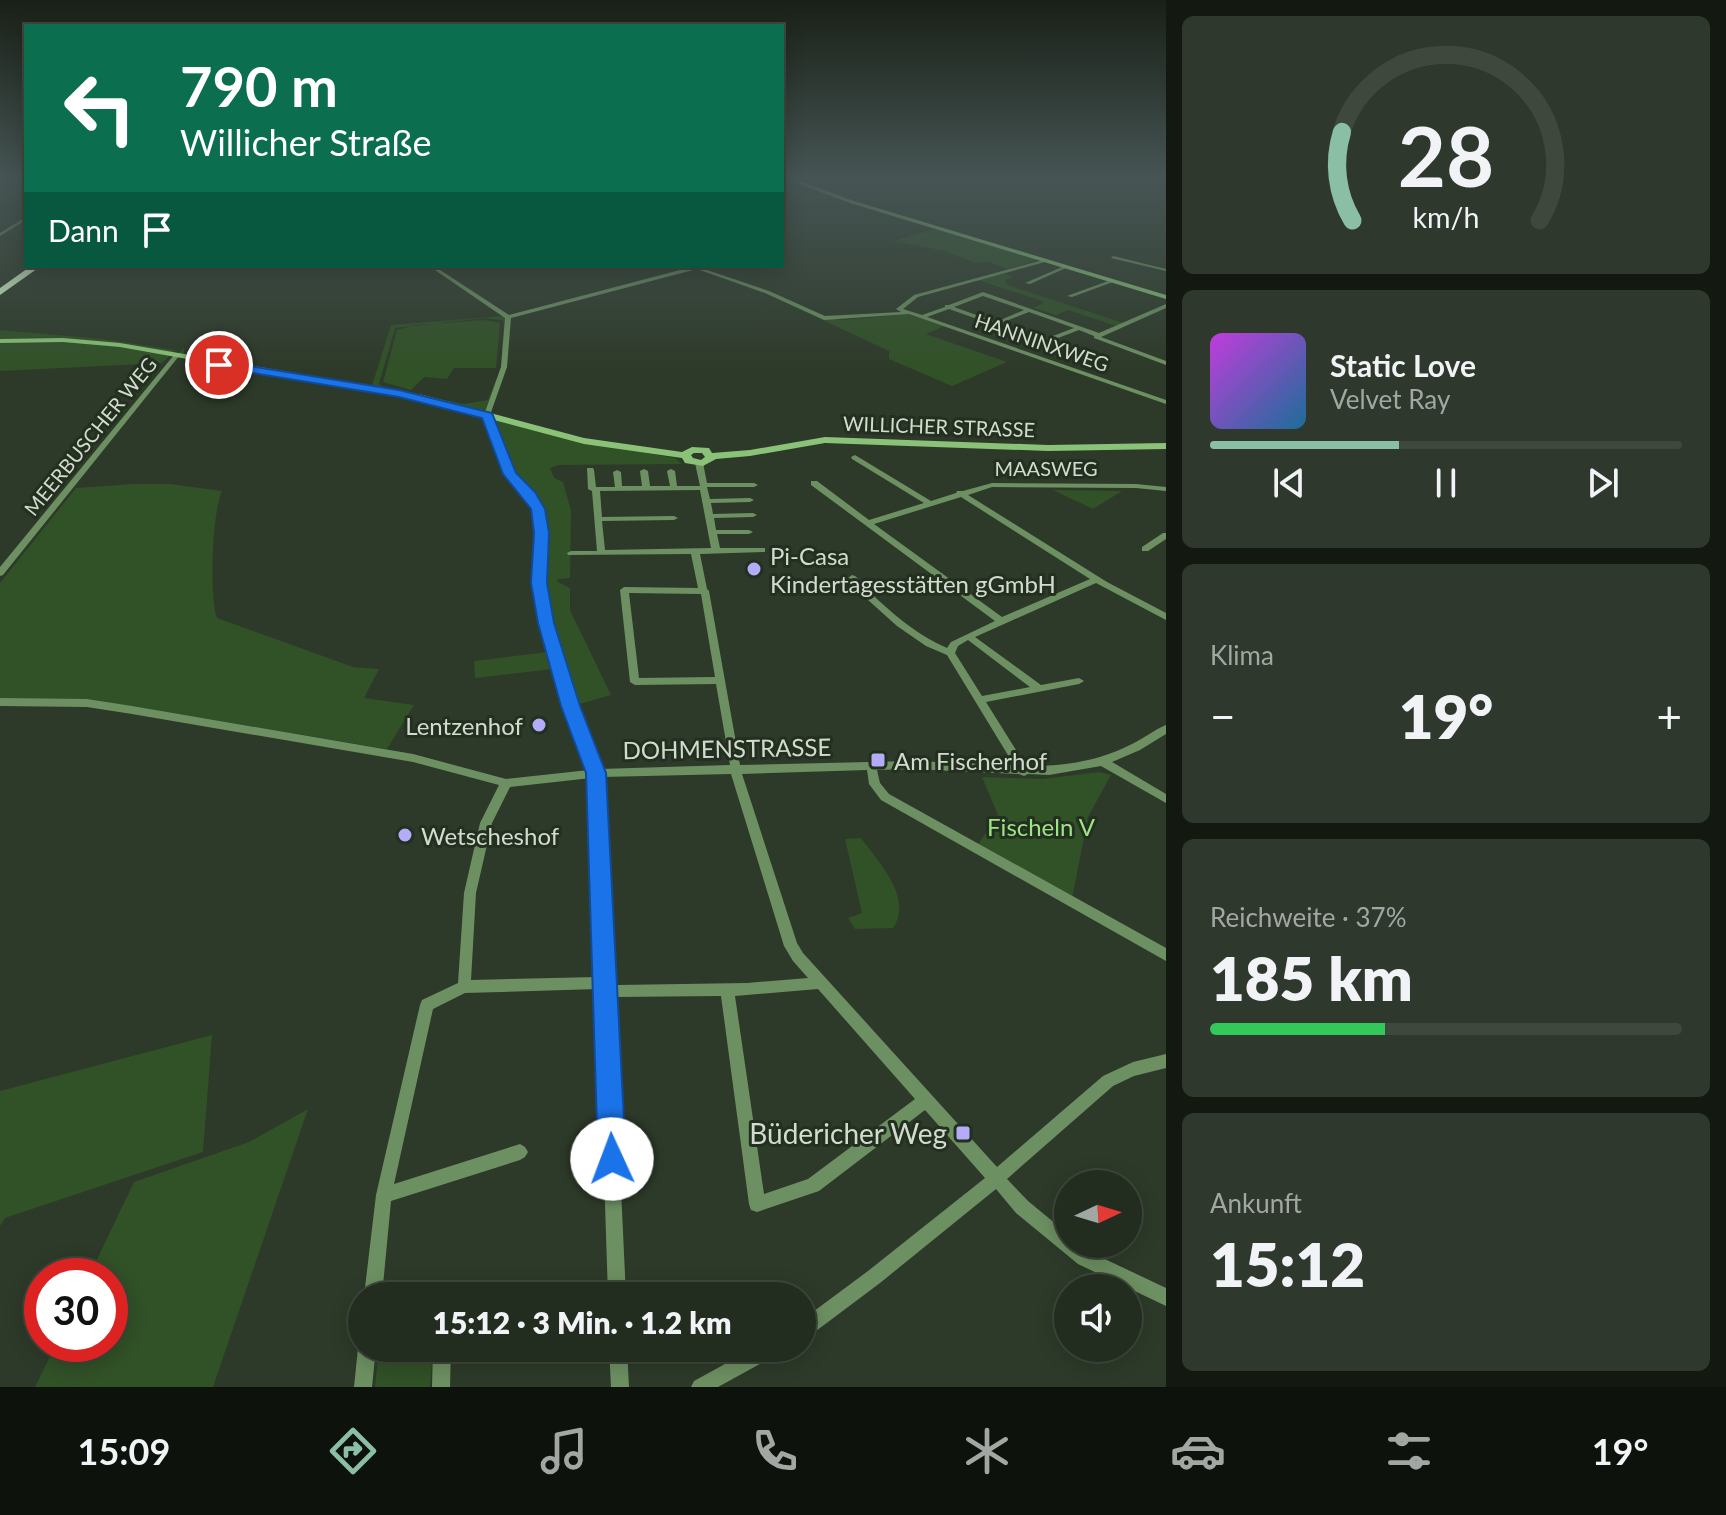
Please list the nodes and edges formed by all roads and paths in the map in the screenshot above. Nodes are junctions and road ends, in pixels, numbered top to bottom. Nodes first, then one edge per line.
1 (984, 243) edge
2 (1113, 257) dead end
3 (1043, 261) junction
4 (28, 268) edge
5 (34, 268) edge
6 (434, 268) edge
7 (693, 268) edge
8 (700, 268) edge
9 (1064, 268) junction
10 (1166, 270) edge
11 (1110, 282) junction
12 (1028, 283) dead end
13 (0, 290) edge
14 (947, 290) dead end
15 (1070, 296) dead end
16 (1166, 297) edge
17 (970, 298) junction
18 (947, 306) junction
19 (1166, 306) edge
20 (1029, 310) junction
21 (907, 313) junction
22 (508, 317) junction
23 (922, 317) junction
24 (995, 324) junction
25 (1080, 328) junction
26 (1098, 337) junction
27 (0, 341) edge
28 (176, 356) junction
29 (1166, 363) edge
30 (1166, 402) edge
31 (487, 415) junction
32 (1166, 446) edge
33 (685, 455) junction
34 (712, 456) junction
35 (855, 457) dead end
36 (699, 463) junction
37 (590, 470) dead end
38 (644, 471) dead end
39 (671, 471) dead end
40 (617, 472) dead end
41 (814, 483) dead end
42 (754, 485) dead end
43 (704, 487) junction
44 (646, 488) junction
45 (596, 489) junction
46 (619, 489) junction
47 (674, 489) junction
48 (1166, 489) edge
49 (960, 493) junction
50 (750, 500) dead end
51 (708, 501) junction
52 (929, 503) junction
53 (753, 515) dead end
54 (708, 516) junction
55 (674, 518) dead end
56 (599, 519) junction
57 (868, 523) junction
58 (712, 532) junction
59 (749, 532) dead end
60 (1166, 535) edge
61 (1145, 549) dead end
62 (762, 550) dead end
63 (695, 551) junction
64 (716, 551) junction
65 (571, 553) dead end
66 (601, 553) junction
67 (0, 573) edge
68 (852, 578) dead end
69 (1097, 579) junction
70 (704, 590) junction
71 (1166, 617) edge
72 (1001, 621) junction
73 (968, 636) junction
74 (950, 653) junction
75 (720, 680) junction
76 (1079, 681) dead end
77 (1040, 689) junction
78 (979, 700) junction
79 (0, 702) edge
80 (1166, 729) edge
81 (1102, 762) junction
82 (871, 766) junction
83 (736, 771) junction
84 (1024, 772) junction
85 (596, 773) junction
86 (506, 783) junction
87 (1166, 799) edge
88 (1166, 955) edge
89 (819, 983) junction
90 (464, 987) junction
91 (607, 988) junction
92 (727, 989) junction
93 (1166, 1061) edge
94 (925, 1101) junction
95 (520, 1152) dead end
96 (996, 1179) junction
97 (384, 1195) junction
98 (375, 1282) edge
99 (617, 1282) edge
100 (1166, 1297) edge
101 (816, 1320) edge
102 (366, 1362) edge
103 (442, 1362) edge
104 (619, 1362) edge
105 (746, 1362) edge
106 (363, 1387) edge
107 (441, 1387) edge
108 (620, 1387) edge
109 (700, 1387) edge

1 - 3 street
2 - 10 street
3 - 9 street
3 - 21 street
4 - 13 highway
5 - 13 highway
6 - 22 street
7 - 22 street, HANNINXWEG
8 - 21 street, HANNINXWEG
9 - 11 street
9 - 12 street
11 - 15 street
11 - 16 street
14 - 17 street
17 - 18 street
17 - 20 street
18 - 23 street
18 - 24 street
19 - 26 street
20 - 24 street
20 - 25 street
21 - 23 street, HANNINXWEG
22 - 31 street
23 - 30 street, HANNINXWEG
24 - 25 street
25 - 26 street
26 - 29 street
27 - 28 street
28 - 31 street
28 - 67 street, MEERBUSCHER WEG
31 - 33 street
31 - 85 street
32 - 34 street, WILLICHER STRASSE
33 - 34 street
33 - 36 street
34 - 36 street
35 - 52 street
36 - 43 street
37 - 45 street
38 - 44 street
39 - 47 street
40 - 46 street
41 - 57 street
42 - 43 street
43 - 47 street
43 - 51 street
44 - 46 street
44 - 47 street
45 - 46 street
45 - 56 street
48 - 49 street, MAASWEG
49 - 52 street, MAASWEG
49 - 69 street
50 - 51 street
51 - 54 street
52 - 57 street, MAASWEG
53 - 54 street
54 - 58 street
55 - 56 street
56 - 66 street
57 - 72 street
58 - 59 street
58 - 64 street
60 - 61 street
62 - 64 street
63 - 64 street
63 - 66 street
63 - 70 street
65 - 66 street
68 - 74 street
69 - 71 street
69 - 72 street
70 - 75 street
70 - 75 street
72 - 73 street
73 - 74 street
73 - 77 street
74 - 78 street
75 - 83 street
76 - 77 street
77 - 78 street
78 - 84 street
79 - 86 street, DOHMENSTRASSE
80 - 81 street, DOHMENSTRASSE
81 - 84 street, DOHMENSTRASSE
81 - 87 street
82 - 83 street, DOHMENSTRASSE
82 - 84 street, DOHMENSTRASSE
82 - 88 street
83 - 85 street, DOHMENSTRASSE
83 - 89 street
85 - 86 street, DOHMENSTRASSE
85 - 91 street
86 - 90 street
89 - 92 street
89 - 94 street
90 - 91 street
90 - 97 street
91 - 92 street
91 - 99 street
92 - 94 street
93 - 96 street
94 - 96 street
95 - 97 street
96 - 100 street
96 - 101 street
97 - 98 street
102 - 106 street
103 - 107 street
104 - 108 street
105 - 109 street

